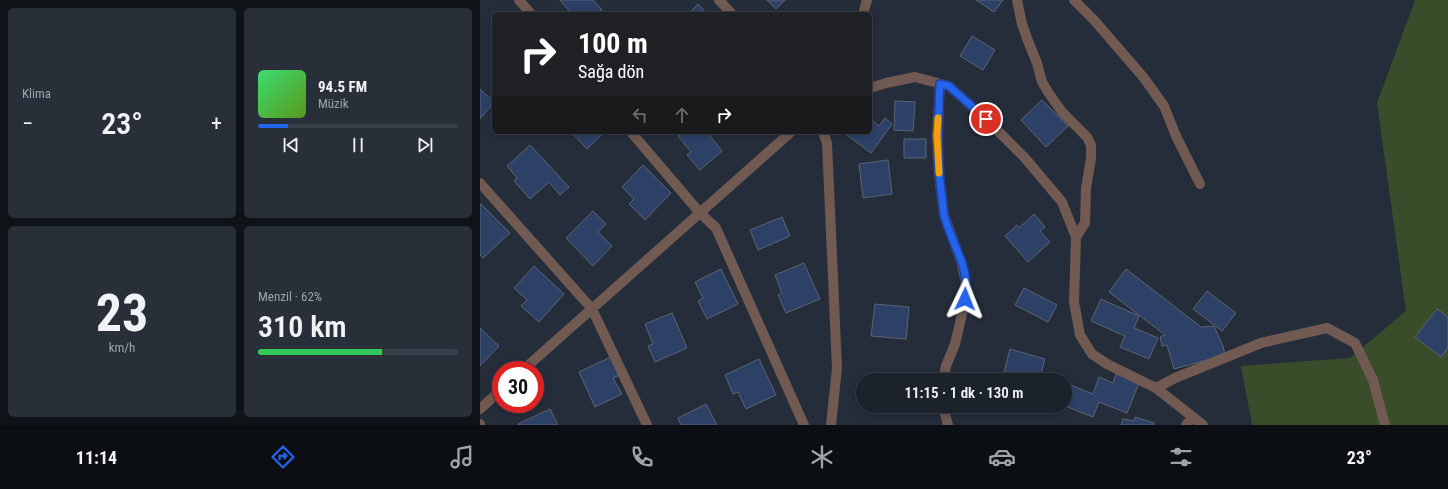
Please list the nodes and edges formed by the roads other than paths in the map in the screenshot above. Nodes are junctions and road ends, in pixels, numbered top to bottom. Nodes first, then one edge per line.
1 (519, 0) edge
2 (719, 0) edge
3 (867, 0) edge
4 (1017, 0) edge
5 (1074, 0) edge
6 (529, 12) edge
7 (730, 12) edge
8 (864, 12) edge
9 (940, 84) junction
10 (872, 87) edge
11 (633, 134) edge
12 (789, 134) edge
13 (824, 134) edge
14 (480, 183) edge
15 (1200, 184) dead end
16 (700, 213) junction
17 (1076, 238) junction
18 (592, 309) junction
19 (533, 361) edge
20 (944, 373) edge
21 (1156, 388) junction
22 (492, 398) edge
23 (480, 409) edge
24 (945, 413) edge
25 (1193, 417) junction
26 (647, 425) edge
27 (804, 425) edge
28 (831, 425) edge
29 (948, 425) edge
30 (1186, 425) edge
31 (1203, 425) edge
32 (1386, 425) edge

1 - 6 street
2 - 7 street
3 - 8 street
4 - 17 street
5 - 15 street
9 - 10 street
9 - 17 street
9 - 20 street
11 - 16 street
12 - 16 street
13 - 28 street
14 - 18 street
16 - 18 street
16 - 27 street
17 - 21 street
18 - 19 street
18 - 26 street
21 - 25 street
21 - 32 street
22 - 23 street
24 - 29 street
25 - 30 street
25 - 31 street

